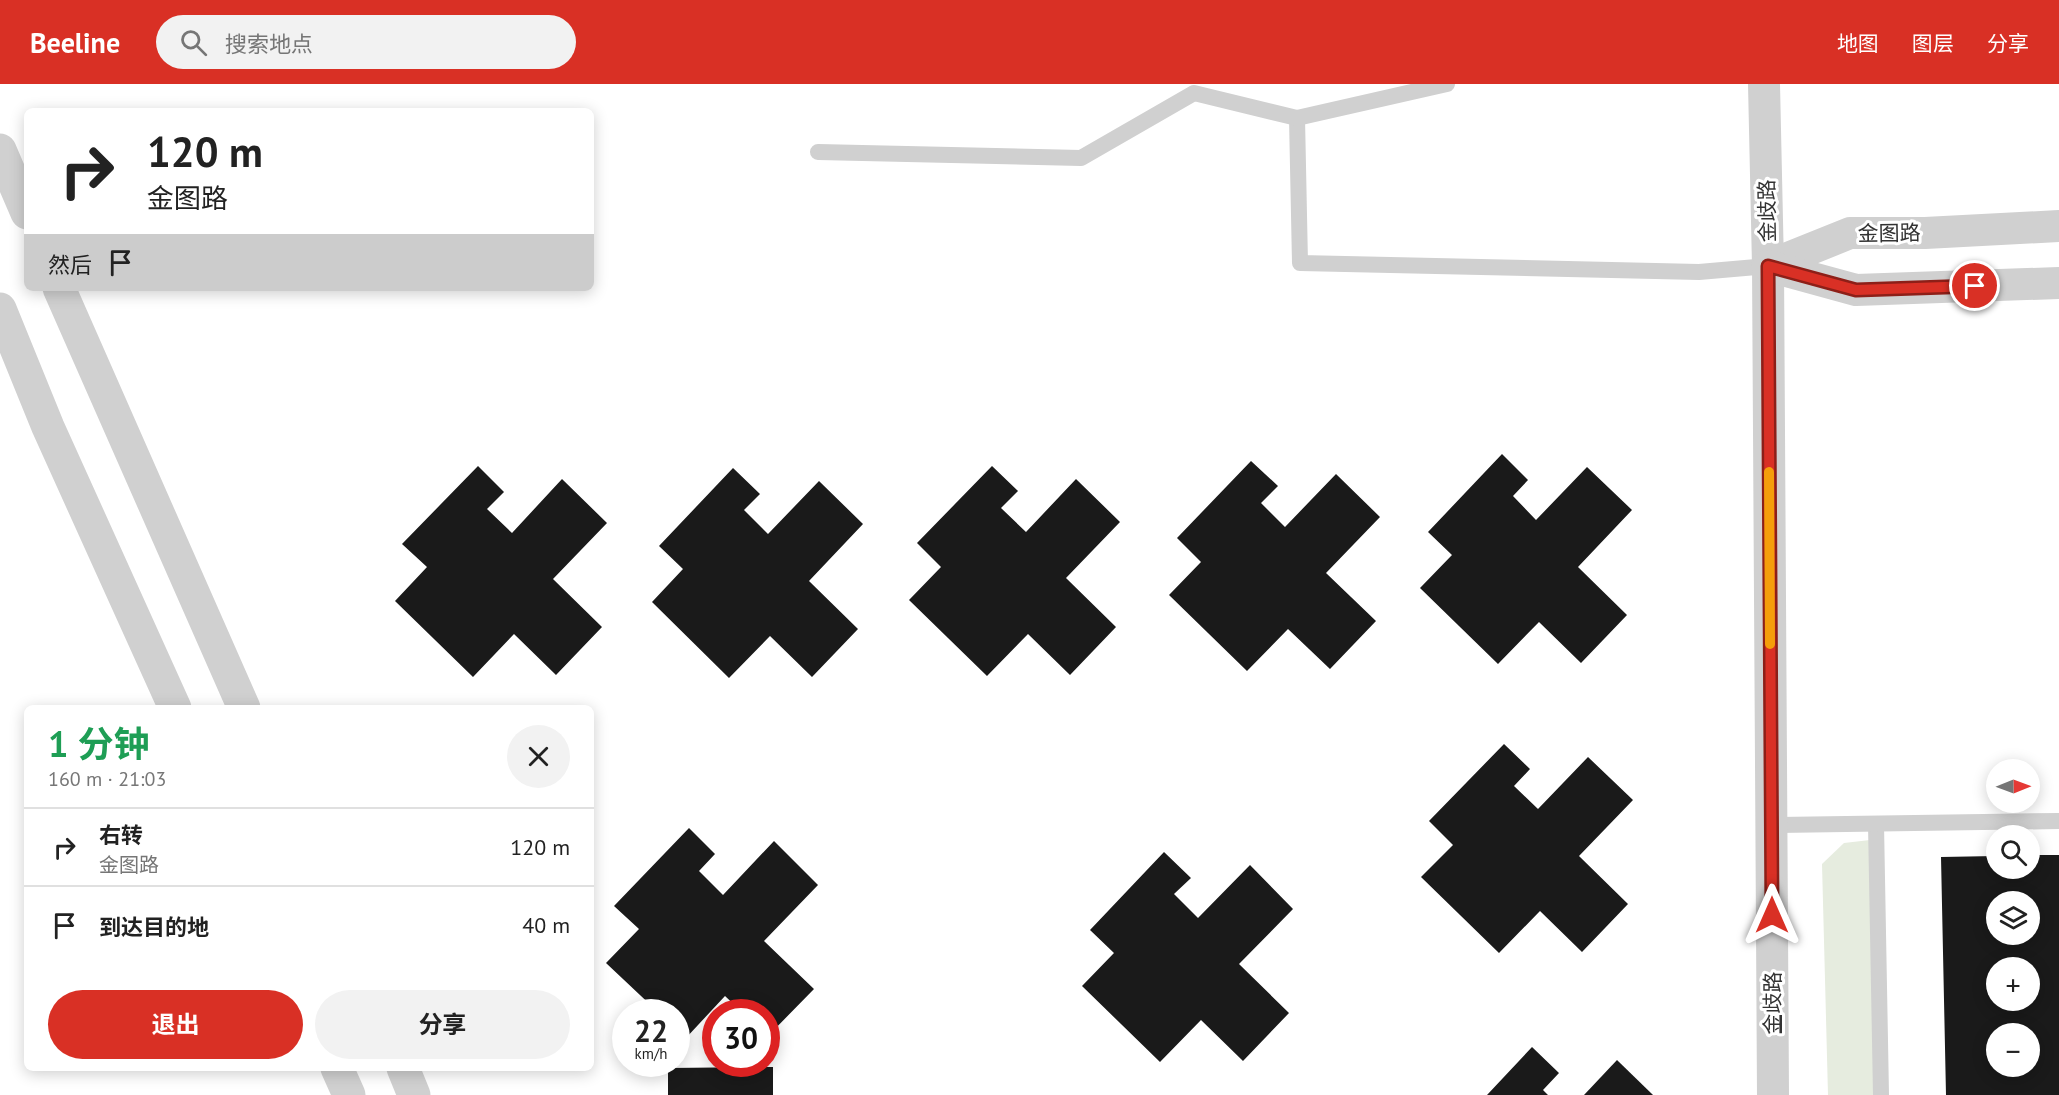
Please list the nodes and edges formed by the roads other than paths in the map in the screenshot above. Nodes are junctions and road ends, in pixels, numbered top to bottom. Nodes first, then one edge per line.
1 (1447, 84) edge
2 (1764, 84) edge
3 (1298, 118) junction
4 (0, 150) edge
5 (818, 152) dead end
6 (24, 206) edge
7 (2059, 226) edge
8 (1768, 266) junction
9 (2059, 283) edge
10 (61, 291) edge
11 (0, 309) edge
12 (174, 705) edge
13 (243, 705) edge
14 (2059, 821) edge
15 (1876, 824) junction
16 (1771, 825) junction
17 (338, 1071) edge
18 (404, 1071) edge
19 (349, 1095) edge
20 (414, 1095) edge
21 (1773, 1095) edge
22 (1881, 1095) edge

1 - 3 lane
2 - 8 street, 金歧路
3 - 5 lane
3 - 8 lane
4 - 6 street
7 - 8 street, 金图路
8 - 9 street
8 - 16 street, 金歧路
10 - 13 street
11 - 12 street
14 - 15 lane
15 - 16 lane
15 - 22 lane
16 - 21 street, 金歧路
17 - 19 street
18 - 20 street

